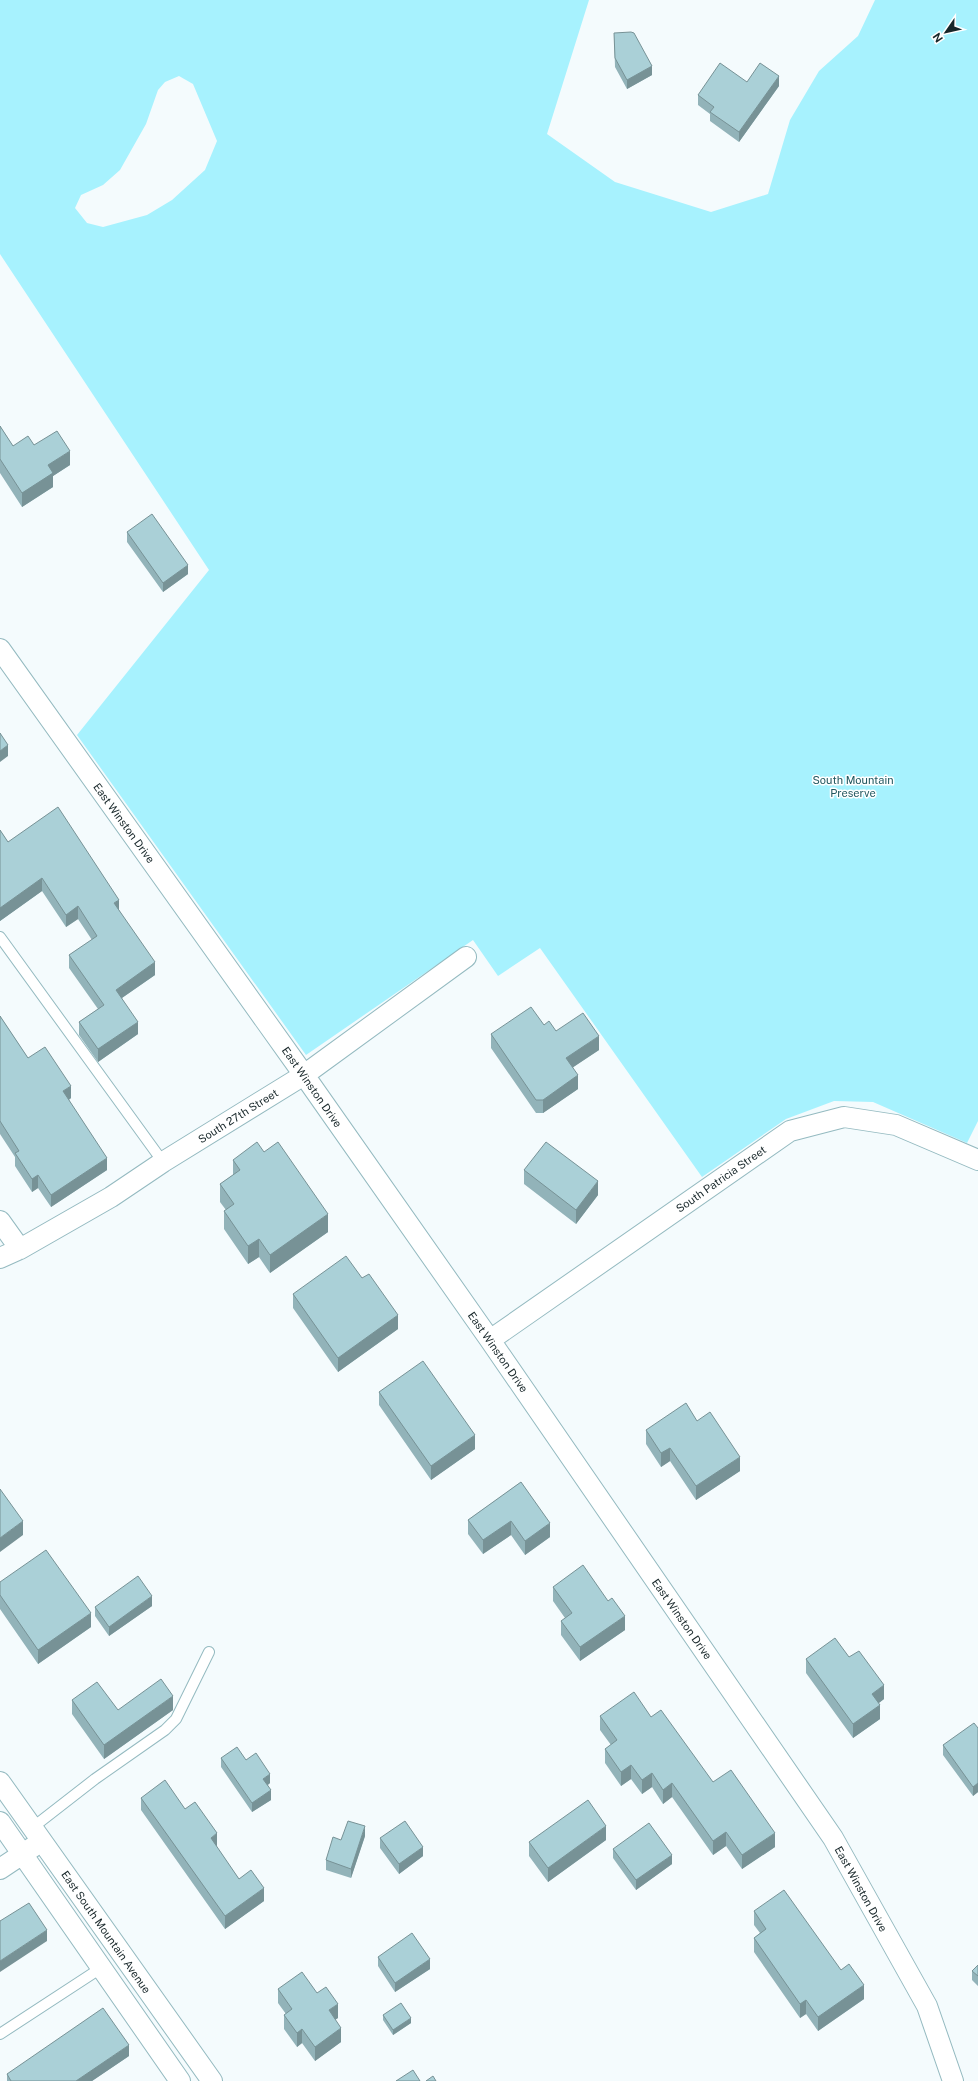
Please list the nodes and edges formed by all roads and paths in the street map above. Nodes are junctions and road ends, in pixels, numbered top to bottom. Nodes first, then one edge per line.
1 (0, 649) edge
2 (0, 937) edge
3 (466, 957) dead end
4 (304, 1075) junction
5 (978, 1160) edge
6 (163, 1162) junction
7 (0, 1221) edge
8 (20, 1249) junction
9 (0, 1258) edge
10 (490, 1340) junction
11 (209, 1652) dead end
12 (0, 1782) edge
13 (0, 1822) edge
14 (37, 1835) junction
15 (22, 1854) junction
16 (0, 1869) edge
17 (101, 1968) junction
18 (0, 2034) edge
19 (207, 2075) edge
20 (180, 2081) edge
21 (184, 2081) edge
22 (953, 2081) edge

1 - 4 street, East Winston Drive
2 - 6 lane
3 - 4 street, South 27th Street
4 - 6 street, South 27th Street
4 - 10 street, East Winston Drive
5 - 10 street, South Patricia Street
6 - 8 street, South 27th Street
7 - 8 street
8 - 9 street, South 27th Street
10 - 22 street, East Winston Drive
11 - 14 lane
12 - 14 street, East South Mountain Avenue
13 - 15 street
14 - 15 street
14 - 19 street, East South Mountain Avenue
15 - 16 street
15 - 17 street
17 - 18 lane
17 - 20 street
19 - 21 street

